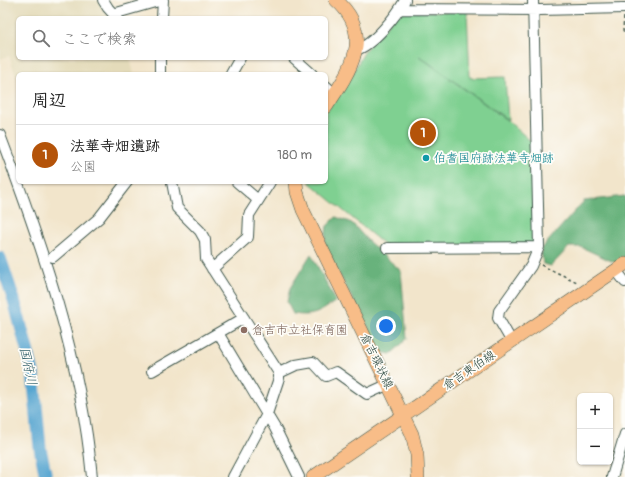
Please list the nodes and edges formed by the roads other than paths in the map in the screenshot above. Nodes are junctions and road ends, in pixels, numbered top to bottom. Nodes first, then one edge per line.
1 (103, 0) edge
2 (162, 0) edge
3 (336, 0) edge
4 (403, 4) edge
5 (534, 4) edge
6 (625, 8) edge
7 (115, 16) edge
8 (162, 16) edge
9 (356, 50) junction
10 (160, 60) edge
11 (239, 60) edge
12 (296, 60) edge
13 (160, 72) edge
14 (232, 72) edge
15 (310, 72) edge
16 (328, 104) edge
17 (0, 134) edge
18 (16, 178) edge
19 (18, 184) edge
20 (124, 184) edge
21 (172, 184) edge
22 (239, 184) edge
23 (269, 184) edge
24 (296, 184) edge
25 (258, 200) junction
26 (539, 247) junction
27 (386, 248) dead end
28 (53, 257) dead end
29 (621, 267) edge
30 (212, 269) junction
31 (625, 282) edge
32 (244, 318) junction
33 (218, 333) junction
34 (512, 342) junction
35 (152, 371) dead end
36 (279, 373) junction
37 (389, 384) junction
38 (266, 414) junction
39 (403, 414) junction
40 (625, 434) edge
41 (92, 477) edge
42 (233, 477) edge
43 (299, 477) edge
44 (313, 477) edge
45 (418, 477) edge
46 (612, 477) edge

1 - 7 street
2 - 7 street
2 - 8 street
3 - 9 main road
4 - 5 street
4 - 9 street
5 - 6 street
5 - 26 street
9 - 16 main road
10 - 13 street
11 - 14 street
12 - 15 street
17 - 18 street
19 - 41 street
20 - 28 street
21 - 30 street
22 - 25 street
23 - 25 street
24 - 37 main road, 倉吉環状線
25 - 30 street
26 - 27 street
26 - 34 street
29 - 31 street
29 - 34 main road, 倉吉東伯線
30 - 32 street
32 - 33 street
32 - 36 street
33 - 35 street
33 - 38 street
34 - 39 main road, 倉吉東伯線
36 - 37 street
36 - 38 street
37 - 39 main road, 倉吉環状線
38 - 42 street
38 - 43 street
39 - 44 main road, 倉吉東伯線
39 - 45 main road, 倉吉環状線
40 - 46 street

